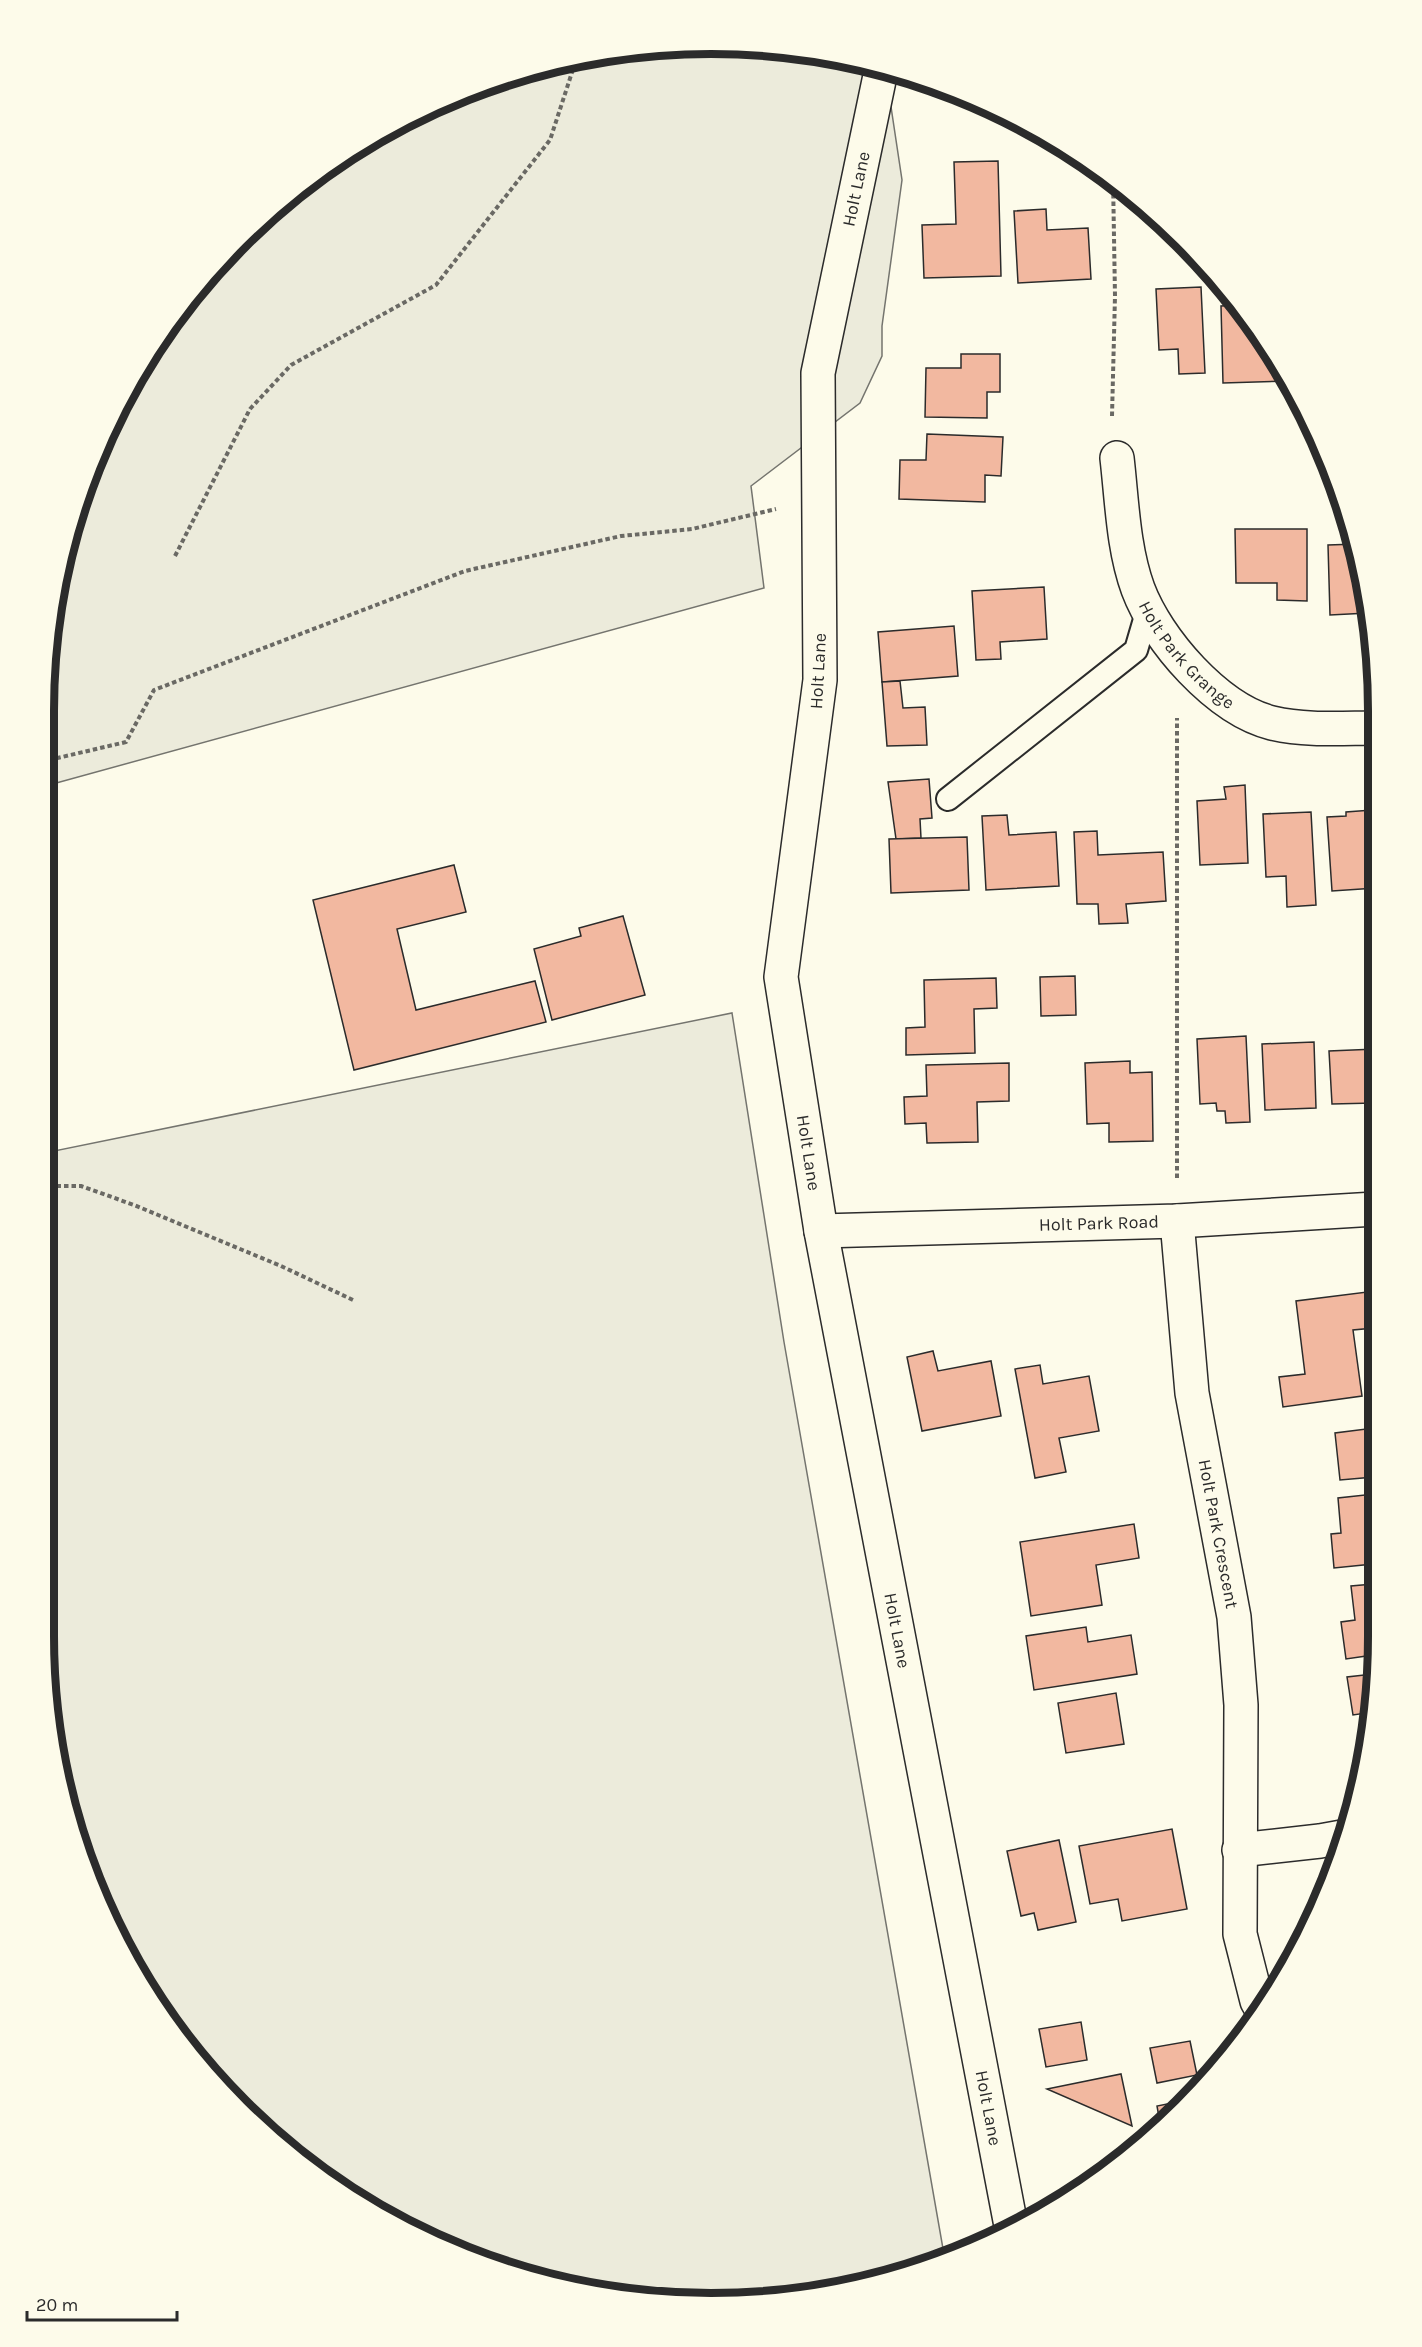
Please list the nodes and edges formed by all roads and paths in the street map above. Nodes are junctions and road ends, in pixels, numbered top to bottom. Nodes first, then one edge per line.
1 (573, 69) edge
2 (880, 76) edge
3 (1113, 192) edge
4 (1117, 458) joint
5 (819, 498) junction
6 (176, 556) dead end
7 (1148, 609) junction
8 (1177, 713) dead end
9 (1368, 728) edge
10 (54, 759) edge
11 (948, 799) dead end
12 (54, 1186) edge
13 (1368, 1209) edge
14 (1177, 1221) junction
15 (821, 1231) junction
16 (353, 1300) dead end
17 (1336, 1838) edge
18 (1239, 1850) junction
19 (1257, 2001) edge
20 (1010, 2221) edge

1 - 6 path
2 - 5 street, Holt Lane
3 - 4 path
4 - 7 street, Holt Park Grange
5 - 10 path
5 - 15 street, Holt Lane
7 - 9 street, Holt Park Grange
7 - 11 lane
8 - 14 path
12 - 16 path
13 - 14 street, Holt Park Road
14 - 15 street, Holt Park Road
14 - 18 street, Holt Park Crescent
15 - 20 street, Holt Lane
17 - 18 street
18 - 19 street, Holt Park Crescent

